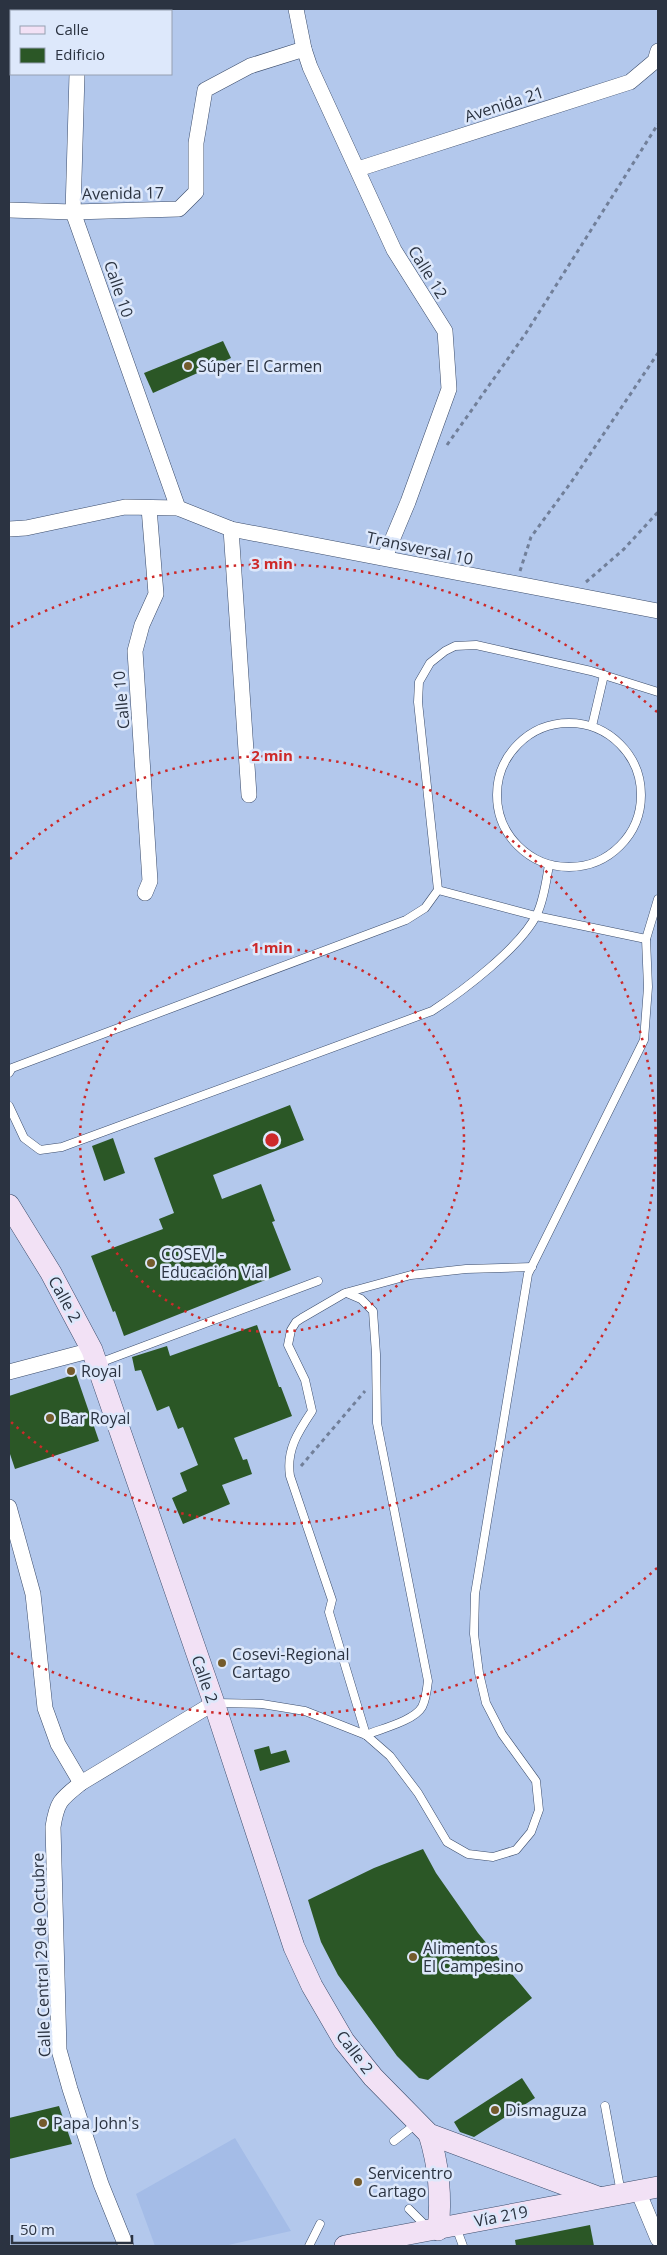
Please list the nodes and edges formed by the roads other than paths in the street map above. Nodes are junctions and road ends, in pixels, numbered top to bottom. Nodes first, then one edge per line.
1 (296, 9) edge
2 (304, 49) junction
3 (656, 56) edge
4 (77, 75) edge
5 (358, 169) junction
6 (9, 210) edge
7 (73, 212) junction
8 (149, 508) junction
9 (178, 508) junction
10 (9, 529) edge
11 (230, 529) junction
12 (385, 558) junction
13 (658, 611) edge
14 (604, 675) junction
15 (658, 692) edge
16 (592, 726) junction
17 (249, 795) dead end
18 (550, 866) junction
19 (438, 890) junction
20 (145, 893) dead end
21 (658, 899) edge
22 (536, 916) junction
23 (646, 939) junction
24 (9, 1073) edge
25 (9, 1106) edge
26 (9, 1205) edge
27 (532, 1267) junction
28 (318, 1281) dead end
29 (346, 1293) junction
30 (95, 1357) junction
31 (9, 1372) edge
32 (9, 1507) edge
33 (214, 1703) junction
34 (366, 1734) junction
35 (81, 1783) junction
36 (606, 2106) dead end
37 (423, 2128) junction
38 (394, 2141) dead end
39 (639, 2190) edge
40 (598, 2197) junction
41 (409, 2209) dead end
42 (320, 2224) dead end
43 (432, 2233) edge
44 (658, 2239) edge
45 (126, 2246) edge
46 (309, 2246) edge
47 (345, 2246) edge
48 (463, 2246) edge

1 - 2 street, Calle 12
2 - 5 street, Calle 12
2 - 7 street, Avenida 17
3 - 5 street, Avenida 21
4 - 7 street, Calle 10
5 - 12 street, Calle 12
6 - 7 street
7 - 9 street, Calle 10
8 - 9 street
8 - 10 street
8 - 20 street, Calle 10
9 - 11 street, Transversal 10
11 - 12 street, Transversal 10
11 - 17 street
12 - 13 street, Transversal 10
14 - 15 lane
14 - 16 lane
14 - 19 lane
16 - 18 lane
16 - 18 lane
18 - 22 lane
19 - 22 lane
19 - 24 lane
21 - 23 lane
22 - 23 lane
22 - 25 lane
23 - 27 lane
26 - 30 street, Calle 2
27 - 29 lane
27 - 34 lane
28 - 30 lane
29 - 34 lane
29 - 34 lane
30 - 31 street
30 - 33 street, Calle 2
32 - 35 street
33 - 34 lane
33 - 35 street, Calle Central 29 de Octubre
33 - 37 street, Calle 2
35 - 45 street, Calle Central 29 de Octubre
36 - 39 lane
37 - 38 lane
37 - 40 street, Calle 2
37 - 43 street, Calle 2
39 - 40 street, Vía 219
39 - 44 street
40 - 43 street, Vía 219
41 - 43 lane
42 - 46 lane
43 - 47 street, Vía 219
43 - 48 lane

